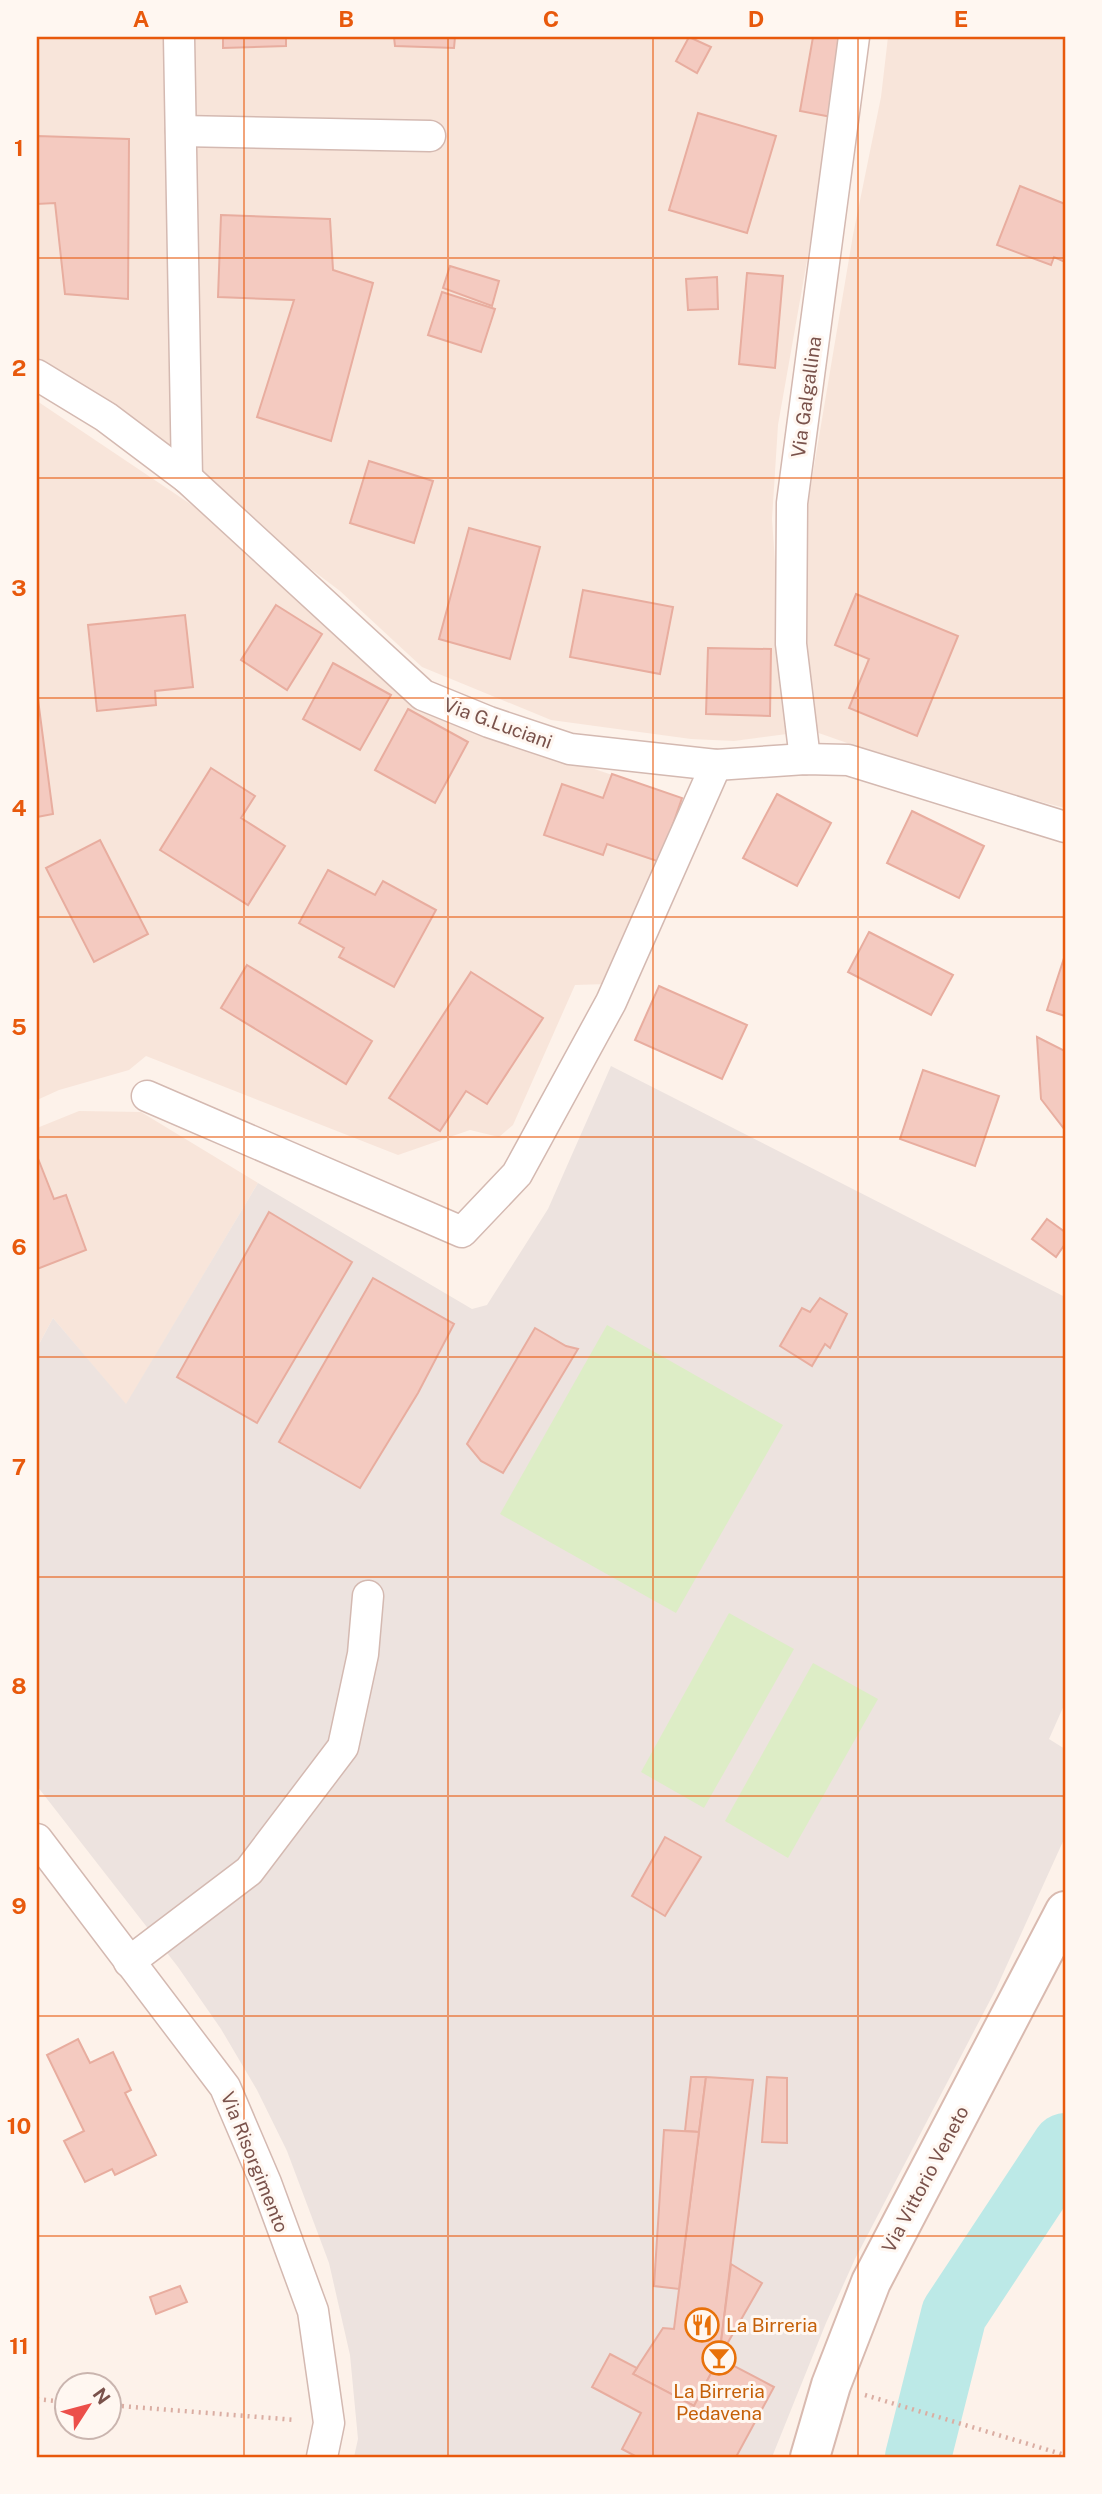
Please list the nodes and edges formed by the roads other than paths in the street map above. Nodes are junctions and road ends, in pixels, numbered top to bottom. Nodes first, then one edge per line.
1 (179, 37) edge
2 (854, 37) edge
3 (181, 131) junction
4 (430, 136) dead end
5 (37, 375) edge
6 (187, 478) junction
7 (805, 760) junction
8 (716, 765) junction
9 (1065, 827) edge
10 (147, 1096) dead end
11 (368, 1596) dead end
12 (37, 1839) edge
13 (1065, 1911) edge
14 (129, 1962) junction
15 (322, 2457) edge
16 (810, 2457) edge

1 - 3 street
2 - 7 street, Via Galgallina
3 - 4 street
3 - 6 street
5 - 6 street, Via G.Luciani
6 - 8 street, Via G.Luciani
7 - 8 street, Via G.Luciani
7 - 9 street, Via G.Luciani
8 - 10 street
11 - 14 street
12 - 14 street, Via Risorgimento
13 - 16 main road, Via Vittorio Veneto
14 - 15 street, Via Risorgimento

